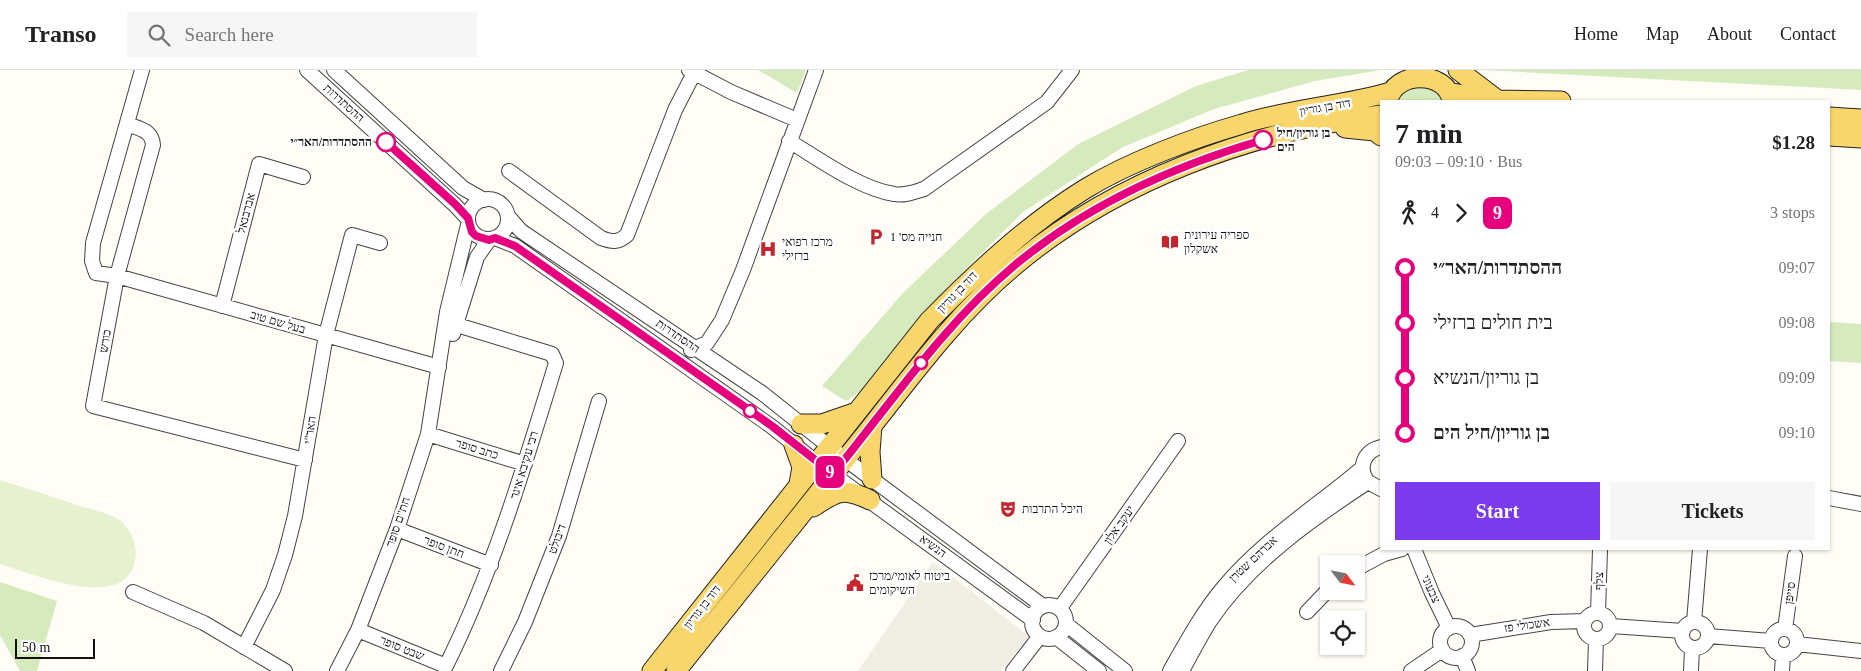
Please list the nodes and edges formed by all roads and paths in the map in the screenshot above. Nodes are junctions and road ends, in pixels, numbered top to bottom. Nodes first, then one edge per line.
1 (142, 70) edge
2 (307, 70) edge
3 (334, 70) edge
4 (816, 70) edge
5 (1072, 70) edge
6 (1458, 70) edge
7 (692, 72) edge
8 (1424, 72) edge
9 (1389, 97) edge
10 (1451, 97) edge
11 (1498, 100) joint
12 (1380, 115) edge
13 (1830, 117) edge
14 (1861, 119) edge
15 (797, 120) junction
16 (127, 124) junction
17 (1321, 127) junction
18 (1380, 135) edge
19 (1830, 136) edge
20 (1861, 138) edge
21 (789, 141) junction
22 (509, 171) dead end
23 (303, 177) dead end
24 (484, 200) junction
25 (508, 216) junction
26 (468, 222) junction
27 (492, 239) junction
28 (380, 244) dead end
29 (117, 276) junction
30 (222, 306) junction
31 (457, 325) junction
32 (326, 335) junction
33 (698, 348) junction
34 (670, 354) junction
35 (440, 367) junction
36 (599, 401) dead end
37 (857, 411) junction
38 (801, 424) junction
39 (872, 426) junction
40 (428, 434) junction
41 (1178, 441) dead end
42 (794, 445) junction
43 (830, 446) junction
44 (1380, 446) edge
45 (845, 459) junction
46 (306, 460) junction
47 (816, 462) junction
48 (525, 464) junction
49 (1362, 468) junction
50 (833, 474) junction
51 (872, 479) junction
52 (1368, 482) junction
53 (799, 484) junction
54 (1380, 488) edge
55 (1830, 498) edge
56 (870, 500) junction
57 (1861, 504) edge
58 (801, 514) junction
59 (396, 529) junction
60 (1398, 550) edge
61 (1414, 550) edge
62 (1600, 550) edge
63 (1700, 550) edge
64 (1795, 556) dead end
65 (1365, 564) edge
66 (491, 565) junction
67 (133, 592) dead end
68 (1320, 598) edge
69 (1043, 606) junction
70 (1060, 608) junction
71 (1306, 612) dead end
72 (1598, 613) junction
73 (1033, 620) junction
74 (1586, 621) junction
75 (1694, 622) junction
76 (1066, 624) junction
77 (1610, 626) junction
78 (1449, 628) junction
79 (1784, 629) junction
80 (358, 630) junction
81 (1683, 631) junction
82 (1470, 635) junction
83 (1040, 636) junction
84 (1708, 636) junction
85 (1056, 637) junction
86 (1596, 640) junction
87 (1771, 641) junction
88 (1797, 644) junction
89 (244, 647) junction
90 (1692, 648) junction
91 (1442, 650) junction
92 (1861, 651) edge
93 (1782, 655) junction
94 (1462, 656) junction
95 (446, 666) joint
96 (285, 671) edge
97 (337, 671) edge
98 (501, 671) edge
99 (652, 671) edge
100 (676, 671) edge
101 (1013, 671) edge
102 (1099, 671) edge
103 (1125, 671) edge
104 (1170, 671) edge
105 (1182, 671) edge
106 (1411, 671) edge
107 (1468, 671) edge
108 (1596, 671) edge
109 (1690, 671) edge
110 (1782, 671) edge

1 - 16 street, בעל שם טוב
2 - 26 street, ההסתדרות
3 - 24 street, ההסתדרות
4 - 15 street
5 - 21 street
6 - 11 main road
7 - 15 street
7 - 22 street
8 - 9 main road
8 - 10 main road
9 - 37 main road, דוד בן גוריון
10 - 11 main road
12 - 17 main road, דוד בן גוריון
13 - 14 main road
15 - 21 street
16 - 29 street
16 - 29 street, בעל שם טוב
17 - 18 main road
17 - 39 main road, דוד בן גוריון
19 - 20 main road
21 - 33 street
23 - 30 street, אברבנאל
24 - 25 street
24 - 26 street
25 - 27 street
25 - 33 street, ההסתדרות
26 - 27 street
26 - 35 street, חת"ם סופר
27 - 31 street, חת"ם סופר
27 - 34 street, ההסתדרות
28 - 32 street, האר"י
29 - 30 street, בעל שם טוב
29 - 46 street, כורש
30 - 32 street, בעל שם טוב
31 - 35 street, חת"ם סופר
31 - 48 street, רבי עקיבא איגר
32 - 35 street, בעל שם טוב
32 - 46 street, האר"י
33 - 34 street
33 - 38 street, ההסתדרות
34 - 42 street, ההסתדרות
35 - 40 street, חת"ם סופר
36 - 98 street, דיבולט
37 - 38 main road
37 - 43 main road, דוד בן גוריון
38 - 43 street, ההסתדרות
39 - 45 main road, דוד בן גוריון
39 - 51 main road
40 - 48 street, כתב סופר
40 - 59 street, חת"ם סופר
41 - 70 street, יעקב אלון
42 - 47 street, ההסתדרות
42 - 53 main road
43 - 45 street, ההסתדרות
43 - 47 main road, דוד בן גוריון
44 - 49 street, אברהם שטרן
45 - 50 main road, דוד בן גוריון
45 - 51 street, הנשיא
46 - 89 street, האר"י
47 - 50 street, ההסתדרות
47 - 53 main road, דוד בן גוריון
48 - 66 street, רבי עקיבא איגר
49 - 52 street
49 - 104 street, אברהם שטרן
50 - 56 street, הנשיא
50 - 58 main road, דוד בן גוריון
51 - 69 street, הנשיא
52 - 54 street
52 - 105 street, אברהם שטרן
53 - 99 main road, דוד בן גוריון
55 - 57 street
56 - 58 main road
56 - 73 street, הנשיא
58 - 100 main road, דוד בן גוריון
59 - 66 street, חתן סופר
59 - 80 street, חת"ם סופר
60 - 65 street
61 - 78 street, צבעוני
62 - 72 street, צלף
63 - 75 street
64 - 79 street, סייפן
66 - 95 street, רבי עקיבא איגר
67 - 89 street
68 - 71 street
69 - 70 street
69 - 73 street
70 - 76 street
72 - 74 street
72 - 77 street
73 - 83 street
74 - 82 street, אשכולי פז
74 - 86 street
75 - 81 street
75 - 84 street
76 - 85 street
76 - 103 street
77 - 81 street
77 - 86 street
78 - 82 street
78 - 91 street
79 - 87 street
79 - 88 street
80 - 95 street, שבט סופר
80 - 97 street, חת"ם סופר
81 - 90 street
82 - 94 street
83 - 85 street
83 - 101 street
84 - 87 street
84 - 90 street
85 - 102 street
86 - 108 street
87 - 93 street
88 - 92 street
88 - 93 street
89 - 96 street
90 - 109 street
91 - 94 street
91 - 106 street
93 - 110 street
94 - 107 street

